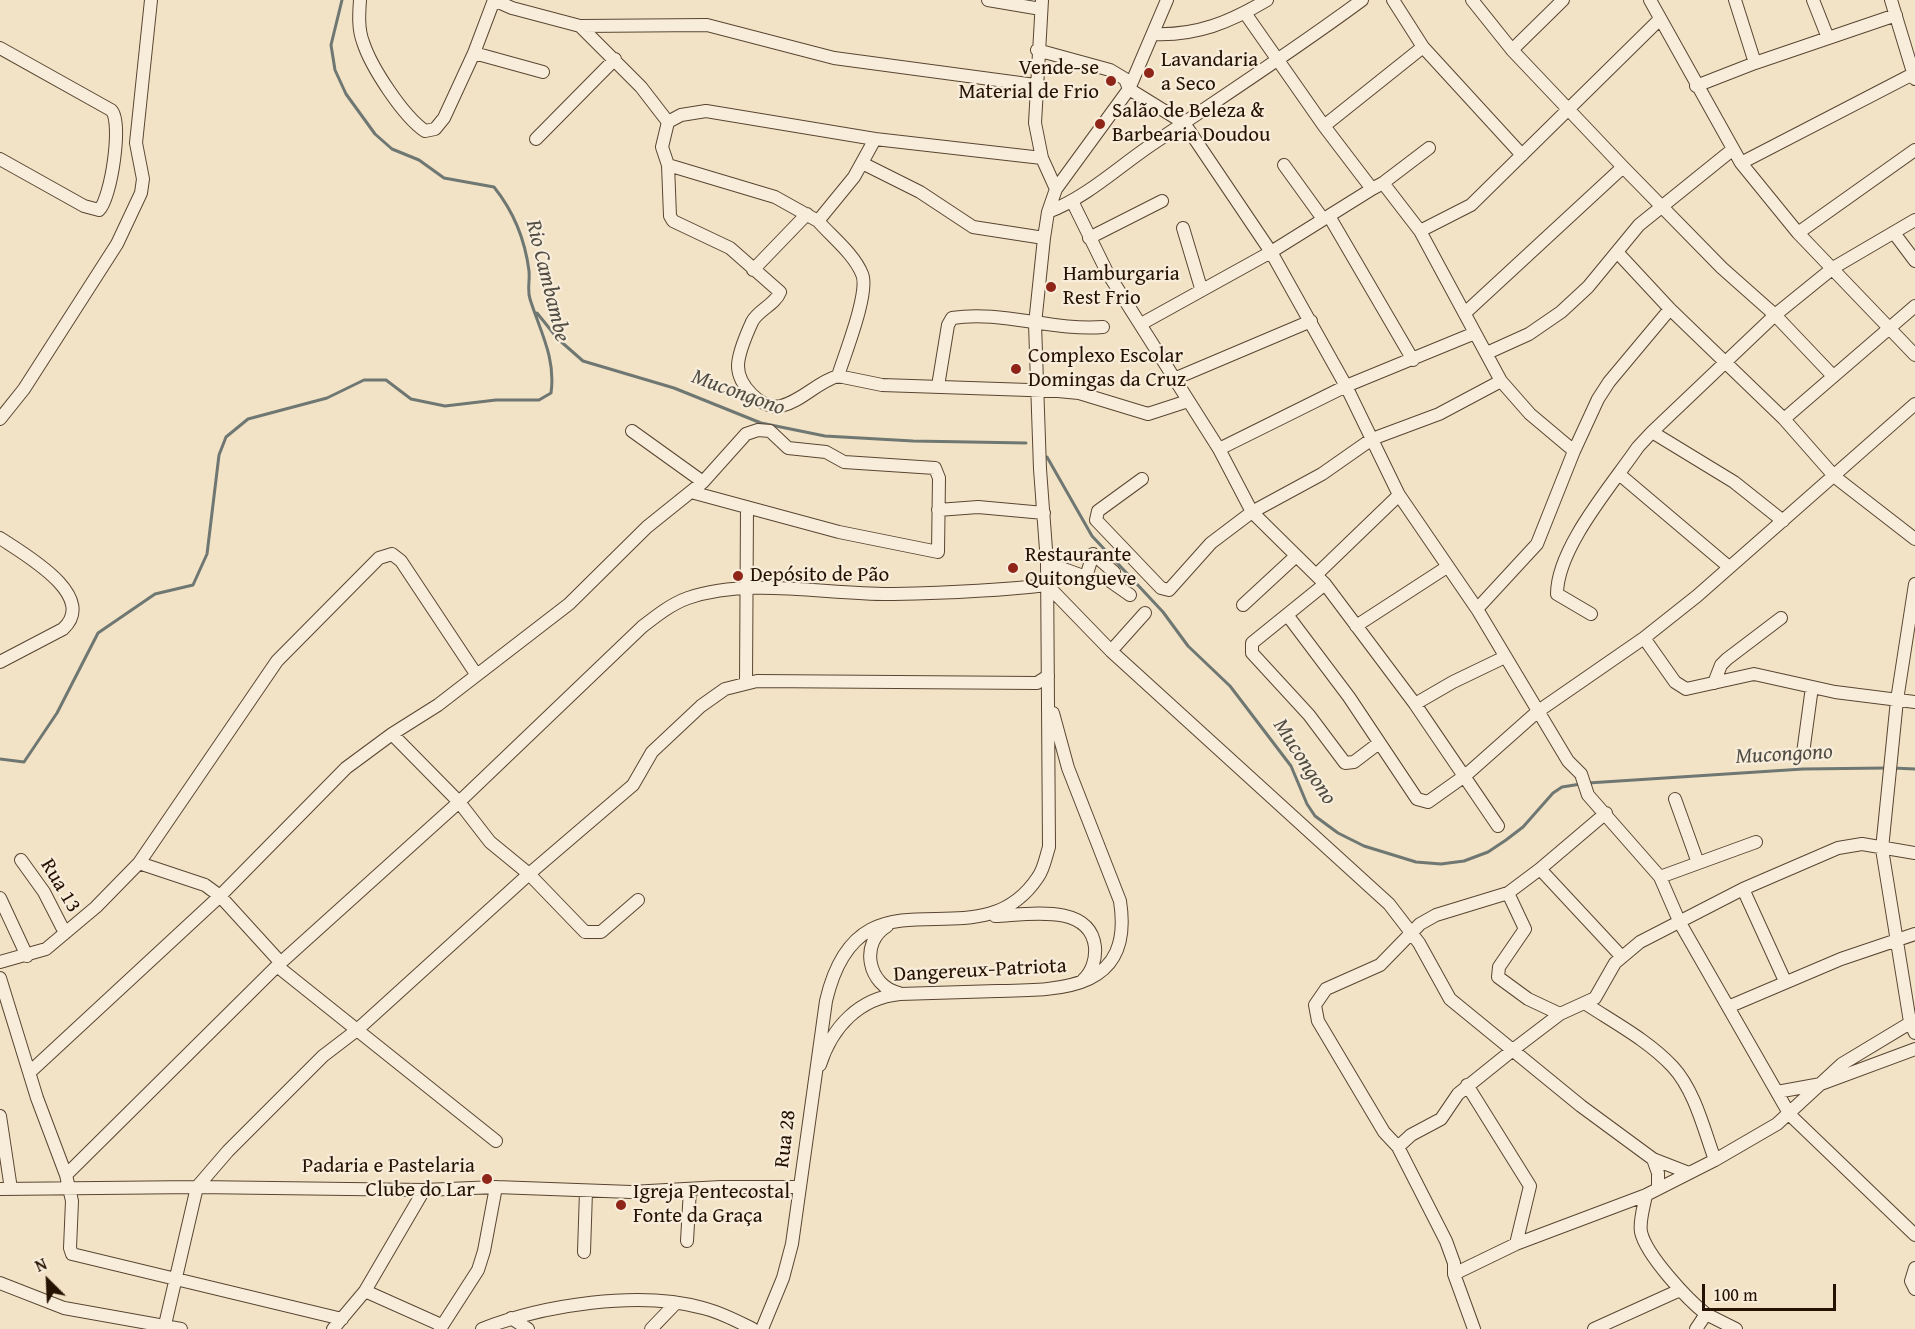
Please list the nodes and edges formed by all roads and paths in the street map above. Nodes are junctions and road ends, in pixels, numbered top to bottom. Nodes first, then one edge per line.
1 (151, 0) edge
2 (360, 0) edge
3 (988, 0) edge
4 (1167, 0) edge
5 (1267, 0) edge
6 (1362, 0) edge
7 (1393, 0) edge
8 (1472, 0) edge
9 (1563, 0) edge
10 (1650, 0) edge
11 (1735, 0) edge
12 (1813, 0) edge
13 (1891, 0) edge
14 (1042, 5) edge
15 (1245, 13) junction
16 (1896, 15) junction
17 (1660, 19) junction
18 (580, 26) junction
19 (1153, 34) junction
20 (1828, 39) junction
21 (1423, 47) junction
22 (0, 48) edge
23 (1037, 50) junction
24 (1512, 50) junction
25 (474, 53) junction
26 (615, 59) junction
27 (1278, 62) junction
28 (1755, 63) junction
29 (543, 72) dead end
30 (1914, 77) edge
31 (1035, 85) junction
32 (1696, 86) junction
33 (1129, 89) junction
34 (1569, 109) junction
35 (668, 122) junction
36 (1184, 123) junction
37 (1324, 126) junction
38 (536, 139) dead end
39 (875, 139) junction
40 (1429, 148) dead end
41 (1732, 150) junction
42 (1915, 150) edge
43 (1522, 155) junction
44 (0, 159) edge
45 (1042, 159) junction
46 (862, 163) junction
47 (1741, 163) junction
48 (668, 165) junction
49 (1284, 165) dead end
50 (1623, 166) junction
51 (1378, 186) junction
52 (1056, 189) junction
53 (1162, 201) dead end
54 (1073, 203) junction
55 (1663, 205) junction
56 (1048, 212) junction
57 (812, 217) junction
58 (1326, 217) junction
59 (1915, 220) edge
60 (1183, 228) dead end
61 (1420, 231) junction
62 (1798, 233) junction
63 (1894, 233) junction
64 (1044, 238) junction
65 (1089, 238) junction
66 (1271, 252) junction
67 (1617, 252) junction
68 (1915, 261) edge
69 (1833, 268) junction
70 (753, 270) junction
71 (1201, 288) junction
72 (1915, 306) edge
73 (1670, 309) junction
74 (1465, 313) junction
75 (1775, 315) junction
76 (1311, 321) junction
77 (1035, 324) junction
78 (1141, 324) junction
79 (1103, 327) dead end
80 (1888, 328) junction
81 (1475, 333) junction
82 (1487, 354) junction
83 (1915, 356) edge
84 (1413, 360) junction
85 (1727, 362) junction
86 (838, 376) junction
87 (1833, 376) junction
88 (1174, 379) junction
89 (1501, 381) junction
90 (938, 386) junction
91 (1346, 386) junction
92 (1038, 391) junction
93 (1188, 401) junction
94 (1915, 404) edge
95 (0, 419) edge
96 (1784, 419) junction
97 (632, 431) dead end
98 (1652, 432) junction
99 (1372, 439) junction
100 (1219, 449) junction
101 (1574, 451) junction
102 (1619, 474) junction
103 (1835, 477) junction
104 (1142, 479) dead end
105 (703, 482) junction
106 (691, 492) junction
107 (1399, 495) junction
108 (747, 507) junction
109 (938, 510) junction
110 (1252, 512) junction
111 (1044, 513) junction
112 (1783, 521) junction
113 (0, 538) edge
114 (1915, 539) edge
115 (1296, 556) junction
116 (1047, 563) junction
117 (1447, 567) junction
118 (1729, 567) junction
119 (1321, 579) junction
120 (1915, 584) edge
121 (1047, 585) junction
122 (746, 589) junction
123 (1130, 595) dead end
124 (1243, 605) dead end
125 (1477, 609) junction
126 (1145, 613) dead end
127 (1591, 614) dead end
128 (1288, 616) junction
129 (1781, 618) dead end
130 (1912, 621) edge
131 (1356, 626) junction
132 (1644, 638) junction
133 (1111, 651) junction
134 (1505, 657) junction
135 (0, 662) edge
136 (477, 674) junction
137 (1048, 676) junction
138 (746, 682) junction
139 (1714, 683) junction
140 (1812, 687) junction
141 (1898, 700) junction
142 (1915, 702) edge
143 (1415, 704) junction
144 (1537, 712) junction
145 (392, 734) junction
146 (1379, 743) junction
147 (1803, 753) dead end
148 (1466, 775) junction
149 (1676, 799) dead end
150 (459, 802) junction
151 (1606, 813) junction
152 (1498, 826) dead end
153 (1756, 842) dead end
154 (1882, 849) junction
155 (1915, 853) edge
156 (21, 860) dead end
157 (139, 863) junction
158 (1698, 863) junction
159 (1540, 870) junction
160 (529, 874) junction
161 (1660, 877) junction
162 (1743, 889) junction
163 (1508, 893) junction
164 (220, 896) junction
165 (0, 898) edge
166 (638, 900) dead end
167 (981, 916) junction
168 (896, 921) junction
169 (1680, 923) junction
170 (1411, 932) junction
171 (65, 933) junction
172 (1915, 934) edge
173 (1897, 938) junction
174 (27, 956) junction
175 (1621, 956) junction
176 (0, 962) edge
177 (279, 965) junction
178 (0, 978) edge
179 (1785, 981) junction
180 (1074, 986) junction
181 (900, 994) junction
182 (1586, 1004) junction
183 (1728, 1008) junction
184 (1560, 1014) junction
185 (1913, 1025) edge
186 (357, 1030) junction
187 (1514, 1049) junction
188 (1915, 1049) edge
189 (31, 1071) junction
190 (1821, 1084) junction
191 (1467, 1085) junction
192 (812, 1091) junction
193 (1777, 1092) junction
194 (1790, 1115) junction
195 (0, 1116) edge
196 (495, 1141) dead end
197 (1398, 1147) junction
198 (1653, 1159) junction
199 (1715, 1160) junction
200 (1689, 1173) junction
201 (66, 1175) junction
202 (197, 1187) junction
203 (800, 1187) junction
204 (496, 1188) junction
205 (6, 1189) edge
206 (69, 1189) junction
207 (690, 1189) junction
208 (1658, 1189) junction
209 (423, 1190) junction
210 (586, 1191) junction
211 (1646, 1195) junction
212 (1915, 1235) edge
213 (687, 1241) dead end
214 (1516, 1244) junction
215 (584, 1252) dead end
216 (1915, 1268) edge
217 (1454, 1274) junction
218 (174, 1279) junction
219 (0, 1283) edge
220 (1915, 1289) edge
221 (1680, 1290) junction
222 (365, 1291) junction
223 (676, 1303) junction
224 (1706, 1314) junction
225 (511, 1318) junction
226 (337, 1324) edge
227 (164, 1327) edge
228 (440, 1327) edge
229 (654, 1328) edge
230 (181, 1329) edge
231 (482, 1329) edge
232 (528, 1329) edge
233 (753, 1329) edge
234 (762, 1329) edge
235 (1474, 1329) edge
236 (1594, 1329) edge
237 (1696, 1329) edge
238 (1736, 1329) edge

1 - 95 street
2 - 25 street
3 - 14 street
4 - 19 street
5 - 15 street
6 - 27 street
7 - 21 street
8 - 24 street
9 - 24 street
10 - 17 street
11 - 28 street
12 - 20 street
13 - 16 street
14 - 23 street
15 - 19 street
15 - 27 street
16 - 20 street
16 - 30 street
17 - 32 street
17 - 34 street
18 - 25 street
18 - 26 street
18 - 31 street
19 - 33 street
20 - 28 street
21 - 37 street
21 - 43 street
22 - 44 street
23 - 31 street
23 - 33 street
24 - 34 street
25 - 29 street
26 - 35 street
26 - 38 street
27 - 36 street
27 - 37 street
28 - 32 street
30 - 47 street
31 - 45 street
32 - 41 street
33 - 36 street
33 - 52 street
34 - 43 street
34 - 50 street
35 - 39 street
35 - 48 street
36 - 54 street
36 - 66 street
37 - 51 street
39 - 45 street
39 - 46 street
40 - 51 street
41 - 47 street
41 - 55 street
42 - 62 street
43 - 61 street
45 - 52 street
46 - 57 street
46 - 64 street
47 - 62 street
48 - 57 street
48 - 70 street
49 - 58 street
50 - 55 street
50 - 74 street
51 - 58 street
51 - 61 street
52 - 56 street
53 - 65 street
54 - 56 street
54 - 65 street
55 - 67 street
55 - 75 street
56 - 64 street
57 - 70 street
57 - 86 street
58 - 66 street
58 - 84 street
59 - 63 street
60 - 71 street
61 - 74 street
62 - 69 street
63 - 68 street
63 - 69 street
64 - 77 street
65 - 78 street
66 - 71 street
66 - 76 street
67 - 73 street
67 - 82 street
69 - 75 street
69 - 80 street
70 - 86 street
71 - 78 street
72 - 80 street
73 - 85 street
73 - 101 street
74 - 81 street
75 - 85 street
75 - 87 street
76 - 88 street
76 - 91 street
77 - 79 street
77 - 90 street
77 - 92 street
78 - 88 street
80 - 83 street
80 - 87 street
81 - 82 street
81 - 84 street
82 - 89 street
84 - 91 street
85 - 96 street
85 - 98 street
86 - 90 street
87 - 96 street
88 - 93 street
89 - 99 street
89 - 101 street
90 - 92 street
91 - 99 street
91 - 100 street
92 - 93 street
92 - 111 street
93 - 100 street
94 - 103 street
96 - 103 street
97 - 105 street
98 - 102 street
98 - 112 street
99 - 107 street
99 - 110 street
100 - 110 street
101 - 125 street
102 - 118 street
102 - 127 street
103 - 112 street
103 - 114 street
104 - 110 street
105 - 106 street
105 - 109 street
106 - 108 street
106 - 136 street
107 - 117 street
107 - 119 street
108 - 109 street
108 - 122 street
109 - 111 street
110 - 115 street
111 - 116 street
112 - 118 street
113 - 135 street
115 - 119 street
115 - 124 street
116 - 121 street
116 - 123 street
117 - 125 street
117 - 131 street
118 - 132 street
119 - 128 street
119 - 131 street
120 - 130 street
121 - 122 street
121 - 133 street
121 - 137 street
122 - 138 street
122 - 150 street
125 - 134 street
126 - 133 street
128 - 146 street
128 - 146 street
129 - 139 street
130 - 141 street
131 - 143 street
132 - 139 street
132 - 144 street
133 - 170 street
134 - 143 street
134 - 144 street
136 - 145 street
136 - 157 street, Rua 13
137 - 138 street
137 - 167 street
137 - 180 street, Dangereux-Patriota
138 - 160 street
139 - 140 street
140 - 141 street
140 - 147 street
141 - 142 street
141 - 154 street
143 - 148 street
144 - 148 street
144 - 151 street
145 - 150 street
145 - 164 street
146 - 148 street
148 - 152 street
149 - 158 street
150 - 160 street
150 - 177 street
151 - 159 street
151 - 161 street
153 - 158 street
154 - 155 street
154 - 162 street
154 - 173 street
156 - 171 street, Rua 13
157 - 164 street
157 - 171 street, Rua 13
158 - 161 street
159 - 163 street
159 - 175 street
160 - 166 street
160 - 186 street
161 - 169 street
162 - 169 street
162 - 179 street
163 - 170 street
163 - 184 street
164 - 177 street
164 - 189 street
165 - 174 street
167 - 168 street
167 - 180 street
168 - 181 street
168 - 192 street
169 - 175 street
169 - 183 street
170 - 187 street
170 - 197 street
171 - 174 street, Rua 13
172 - 173 street
173 - 179 street
173 - 185 street
174 - 176 street, Rua 13
175 - 182 street
177 - 186 street
177 - 201 street
178 - 189 street
179 - 183 street
180 - 181 street, Dangereux-Patriota
181 - 192 street, Dangereux-Patriota
182 - 184 street
182 - 199 street
183 - 193 street
184 - 187 street
185 - 190 street
186 - 196 street
186 - 202 street
187 - 191 street
187 - 198 street
188 - 190 street
189 - 201 street
190 - 193 street
190 - 194 street
191 - 197 street
191 - 214 street
192 - 203 street, Rua 28
193 - 194 street
194 - 199 street
194 - 212 street
195 - 205 street
197 - 217 street
198 - 200 street
198 - 208 street
199 - 200 street
200 - 208 street
201 - 206 street
202 - 206 street
202 - 209 street
202 - 218 street
203 - 207 street
203 - 234 street, Rua 28
204 - 209 street
204 - 210 street
204 - 228 street
205 - 206 street
206 - 218 street
207 - 210 street
207 - 213 street
208 - 211 street
209 - 222 street
210 - 215 street
211 - 214 street
211 - 221 street
214 - 217 street
216 - 220 street
217 - 235 street
218 - 226 street
218 - 227 street
219 - 227 street
221 - 224 street
221 - 236 street
222 - 226 street
222 - 228 street
223 - 225 street
223 - 229 street
223 - 233 street
224 - 237 street
224 - 238 street
225 - 231 street
225 - 232 street
227 - 230 street

